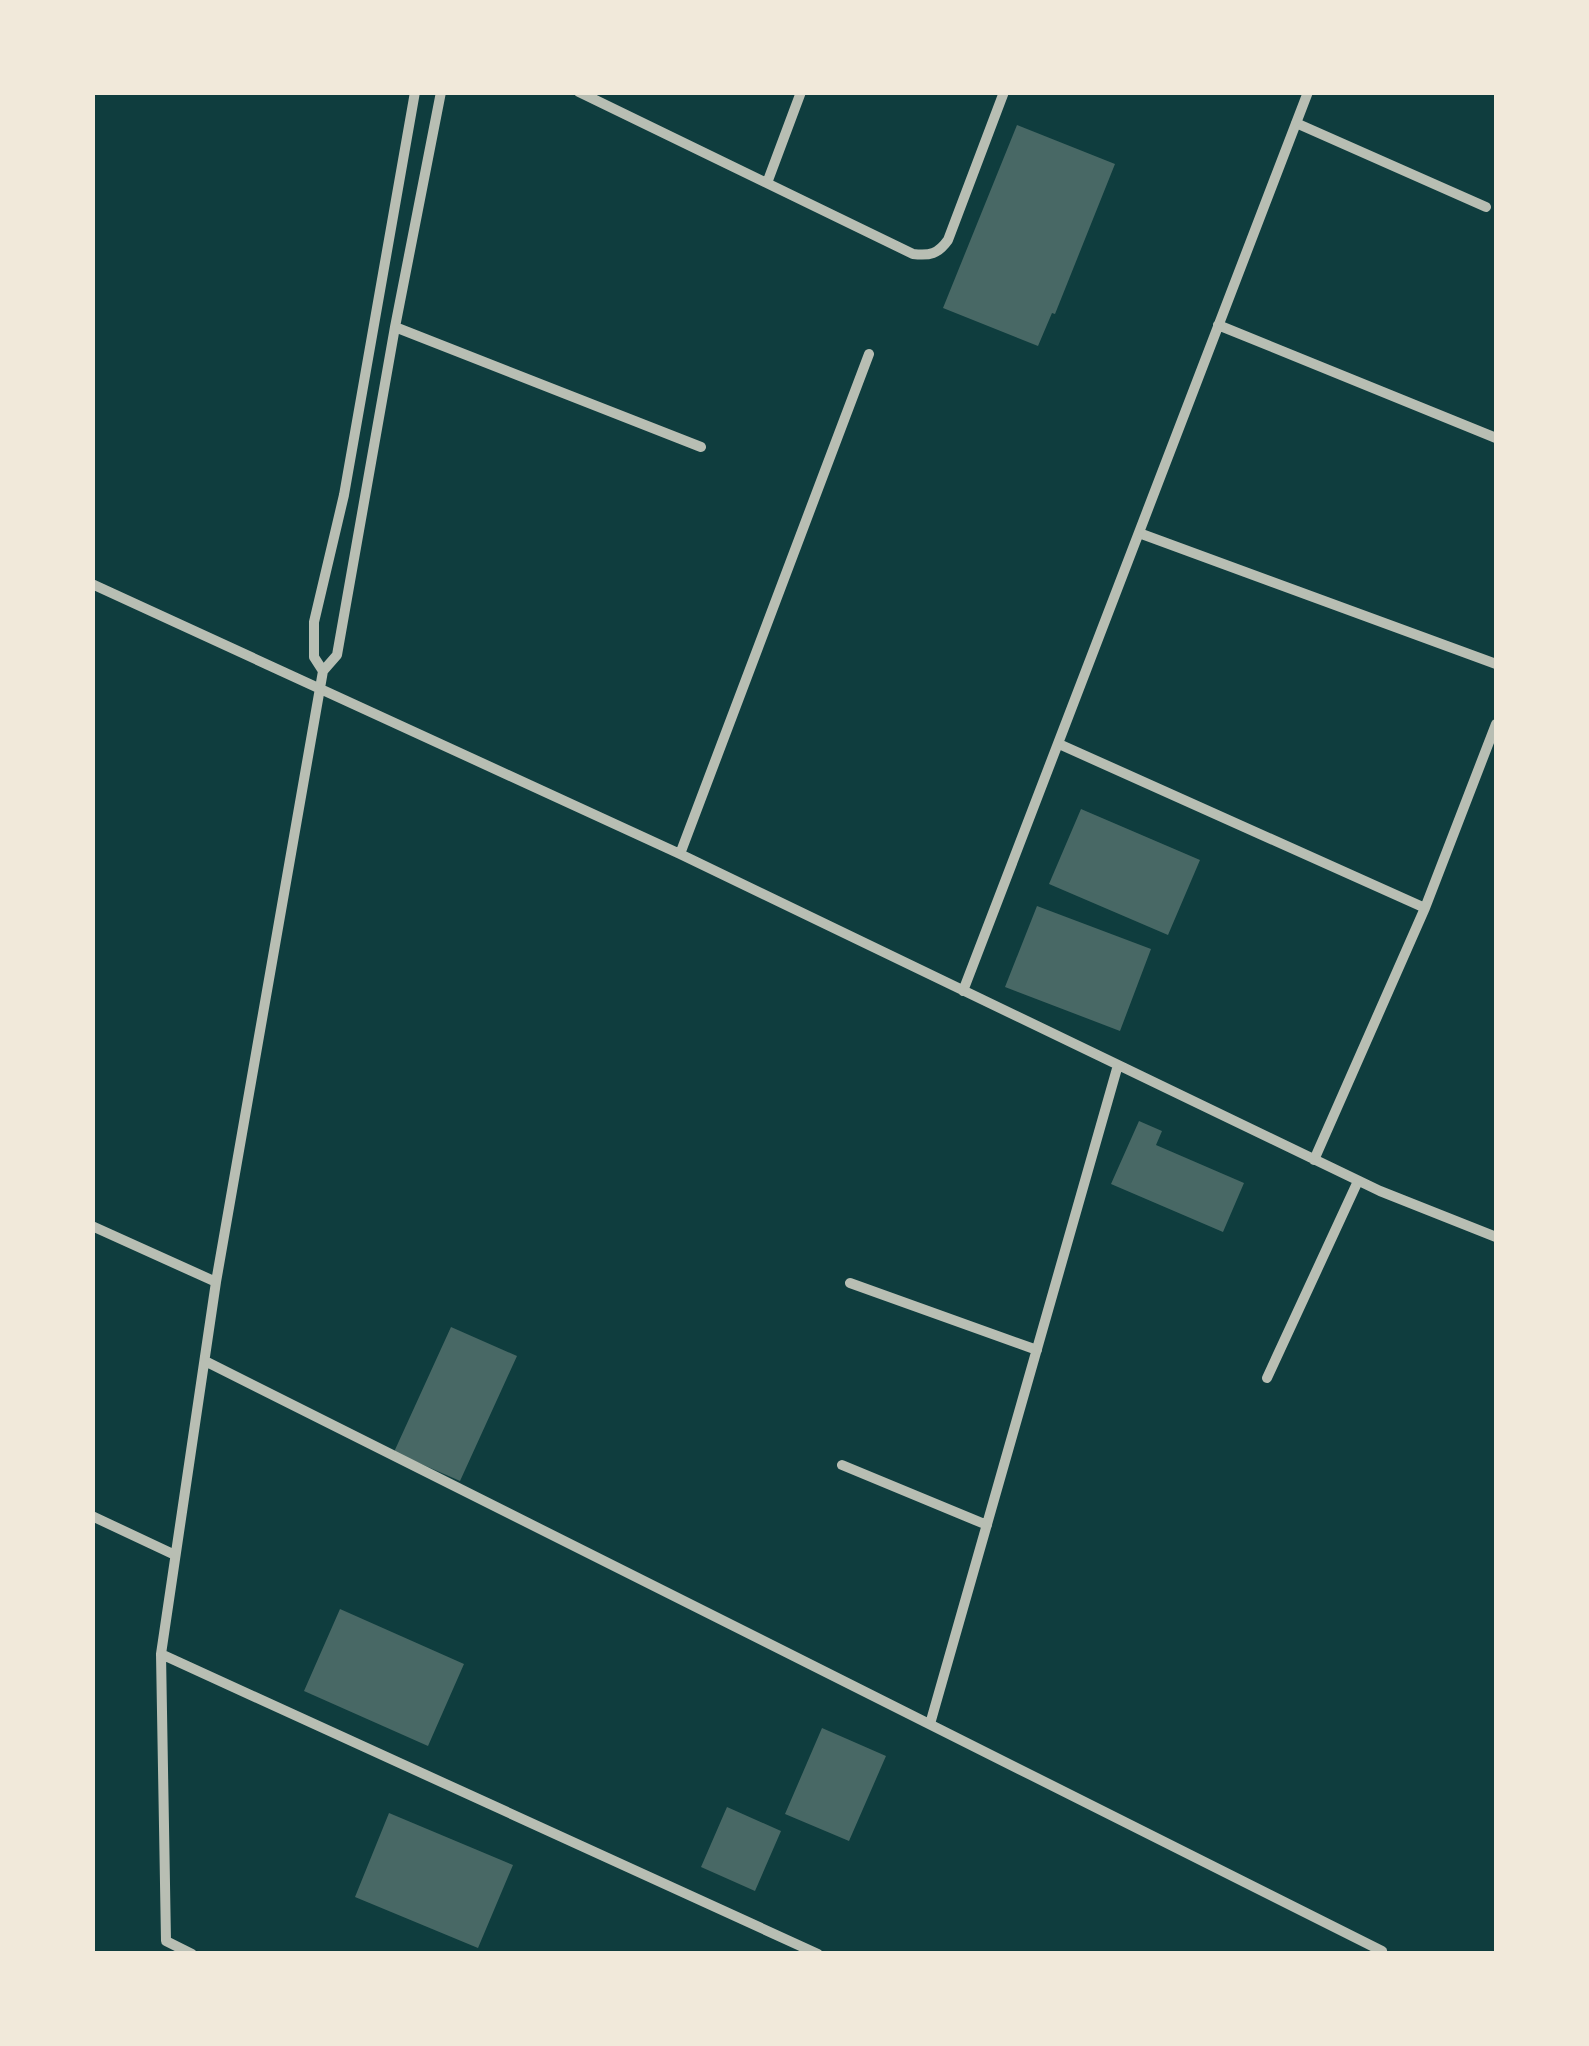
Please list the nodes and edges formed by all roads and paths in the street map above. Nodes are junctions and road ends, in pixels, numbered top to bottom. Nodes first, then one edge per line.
1 (414, 92) edge
2 (441, 92) edge
3 (579, 92) edge
4 (801, 92) edge
5 (1004, 92) edge
6 (1308, 92) edge
7 (602, 98) edge
8 (1296, 123) junction
9 (767, 183) junction
10 (1486, 207) dead end
11 (1218, 325) junction
12 (395, 327) junction
13 (870, 354) dead end
14 (1496, 438) edge
15 (701, 447) dead end
16 (1139, 533) junction
17 (92, 584) edge
18 (1496, 664) edge
19 (323, 671) junction
20 (320, 690) junction
21 (1496, 724) edge
22 (1058, 744) junction
23 (680, 854) junction
24 (1425, 908) junction
25 (964, 991) junction
26 (1118, 1065) junction
27 (1314, 1160) junction
28 (1358, 1181) junction
29 (92, 1226) edge
30 (1496, 1237) edge
31 (216, 1282) junction
32 (850, 1283) dead end
33 (1037, 1350) junction
34 (205, 1361) junction
35 (1267, 1378) dead end
36 (842, 1465) dead end
37 (92, 1516) edge
38 (987, 1524) junction
39 (176, 1556) junction
40 (161, 1654) junction
41 (930, 1724) junction
42 (192, 1954) edge
43 (818, 1954) edge
44 (1381, 1954) edge

1 - 19 street
2 - 12 street
3 - 7 street
4 - 9 street
5 - 9 street
6 - 8 street
7 - 9 street
8 - 10 street
8 - 11 street
11 - 14 street
11 - 16 street
12 - 15 street
12 - 19 street
13 - 23 street
16 - 18 street
16 - 22 street
17 - 20 street
19 - 20 street
20 - 23 street
20 - 31 street
21 - 24 street
22 - 24 street
22 - 25 street
23 - 25 street
24 - 27 street
25 - 26 street
26 - 27 street
26 - 33 street
27 - 28 street
28 - 30 street
28 - 35 street
29 - 31 street
31 - 34 street
32 - 33 street
33 - 38 street
34 - 39 street
34 - 41 street
36 - 38 street
37 - 39 street
38 - 41 street
39 - 40 street
40 - 42 street
40 - 43 street
41 - 44 street

